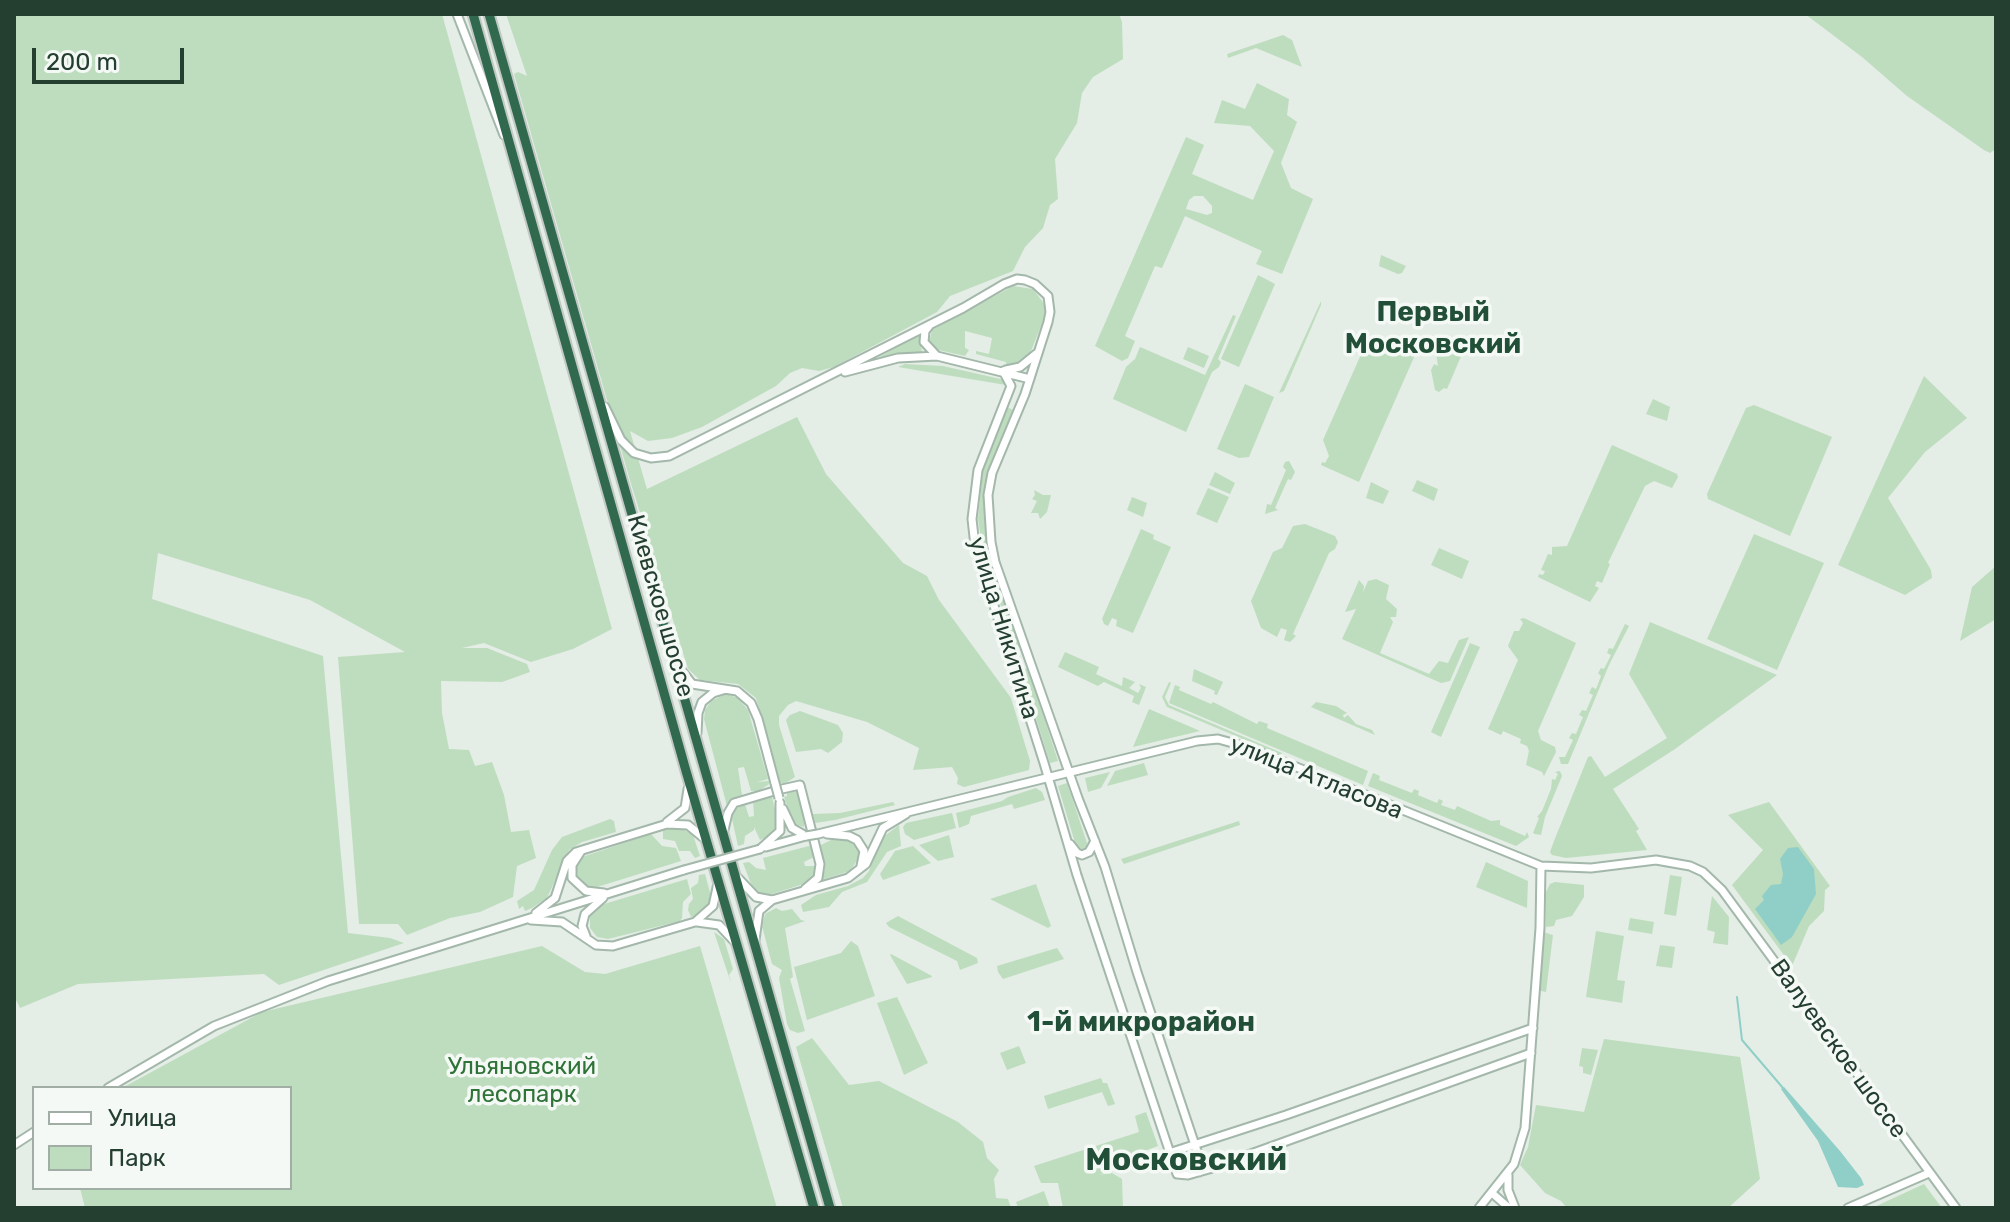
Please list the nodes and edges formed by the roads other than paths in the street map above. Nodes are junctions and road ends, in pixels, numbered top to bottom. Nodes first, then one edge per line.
1 (457, 14) edge
2 (473, 14) edge
3 (489, 14) edge
4 (514, 158) junction
5 (931, 324) junction
6 (1038, 352) junction
7 (937, 356) junction
8 (1003, 371) junction
9 (831, 376) junction
10 (1030, 379) junction
11 (595, 384) junction
12 (1010, 389) junction
13 (1025, 394) junction
14 (672, 653) junction
15 (737, 691) junction
16 (697, 744) junction
17 (686, 771) junction
18 (1069, 771) junction
19 (1048, 776) junction
20 (782, 789) dead end
21 (771, 792) dead end
22 (779, 800) junction
23 (915, 809) junction
24 (664, 824) junction
25 (819, 834) junction
26 (806, 836) junction
27 (1095, 841) junction
28 (1069, 842) junction
29 (725, 844) junction
30 (710, 847) junction
31 (584, 848) junction
32 (760, 849) junction
33 (1541, 866) junction
34 (859, 872) junction
35 (734, 874) junction
36 (719, 877) junction
37 (1722, 890) joint
38 (804, 891) junction
39 (610, 893) junction
40 (772, 900) junction
41 (523, 920) junction
42 (695, 922) junction
43 (593, 943) junction
44 (754, 946) junction
45 (739, 948) junction
46 (1533, 1028) junction
47 (1531, 1053) junction
48 (111, 1086) edge
49 (32, 1133) edge
50 (1195, 1144) junction
51 (14, 1145) edge
52 (1169, 1153) junction
53 (1199, 1172) junction
54 (1508, 1173) junction
55 (1929, 1173) junction
56 (1492, 1193) junction
57 (814, 1208) edge
58 (830, 1208) edge
59 (1479, 1208) edge
60 (1512, 1208) edge
61 (1848, 1208) edge
62 (1956, 1208) edge

1 - 4 main road
2 - 4 highway, Киевское шоссе
3 - 11 highway, Киевское шоссе
4 - 17 highway, Киевское шоссе
5 - 6 main road, улица Никитина
5 - 7 main road
5 - 9 main road
6 - 8 main road
6 - 10 main road, улица Никитина
7 - 8 main road
7 - 9 main road
8 - 10 main road
8 - 12 main road
9 - 11 main road
10 - 13 main road, улица Никитина
11 - 14 highway, Киевское шоссе
12 - 13 main road
12 - 19 main road, улица Никитина
13 - 18 main road, улица Никитина
14 - 15 main road
14 - 16 highway, Киевское шоссе
15 - 16 main road
15 - 22 main road, bridge
16 - 29 highway, Киевское шоссе
17 - 24 main road
17 - 30 highway, Киевское шоссе
18 - 19 main road, улица Атласова
18 - 27 main road, улица Никитина
18 - 33 main road, улица Атласова
19 - 23 main road, улица Атласова
19 - 28 main road, улица Никитина
20 - 38 main road
21 - 29 main road
22 - 26 main road
22 - 32 main road
23 - 25 main road, улица Атласова
23 - 34 main road
24 - 30 main road
24 - 31 main road
25 - 26 main road, улица Атласова, bridge
25 - 34 main road
26 - 32 main road, улица Атласова
27 - 28 main road
27 - 50 main road, улица Никитина
28 - 52 main road, улица Никитина
29 - 35 highway, Киевское шоссе
30 - 36 highway, Киевское шоссе
31 - 39 main road
31 - 41 main road
32 - 39 main road, улица Атласова, bridge
33 - 37 main road, улица Атласова
33 - 46 main road
34 - 38 main road
35 - 40 main road
35 - 44 highway, Киевское шоссе
36 - 42 main road
36 - 45 highway, Киевское шоссе
37 - 55 main road, Валуевское шоссе
38 - 40 main road
39 - 41 main road, улица Атласова
39 - 43 main road
40 - 44 main road
41 - 43 main road
41 - 48 main road, улица Атласова
42 - 43 main road
42 - 45 main road
44 - 58 highway, Киевское шоссе
45 - 57 highway, Киевское шоссе
46 - 47 main road
46 - 50 main road
47 - 53 main road
47 - 54 main road
49 - 51 main road
50 - 52 main road
50 - 53 main road, улица Никитина
52 - 53 main road
54 - 56 main road
54 - 60 main road
55 - 61 main road
55 - 62 main road, Валуевское шоссе
56 - 59 main road
56 - 60 main road

